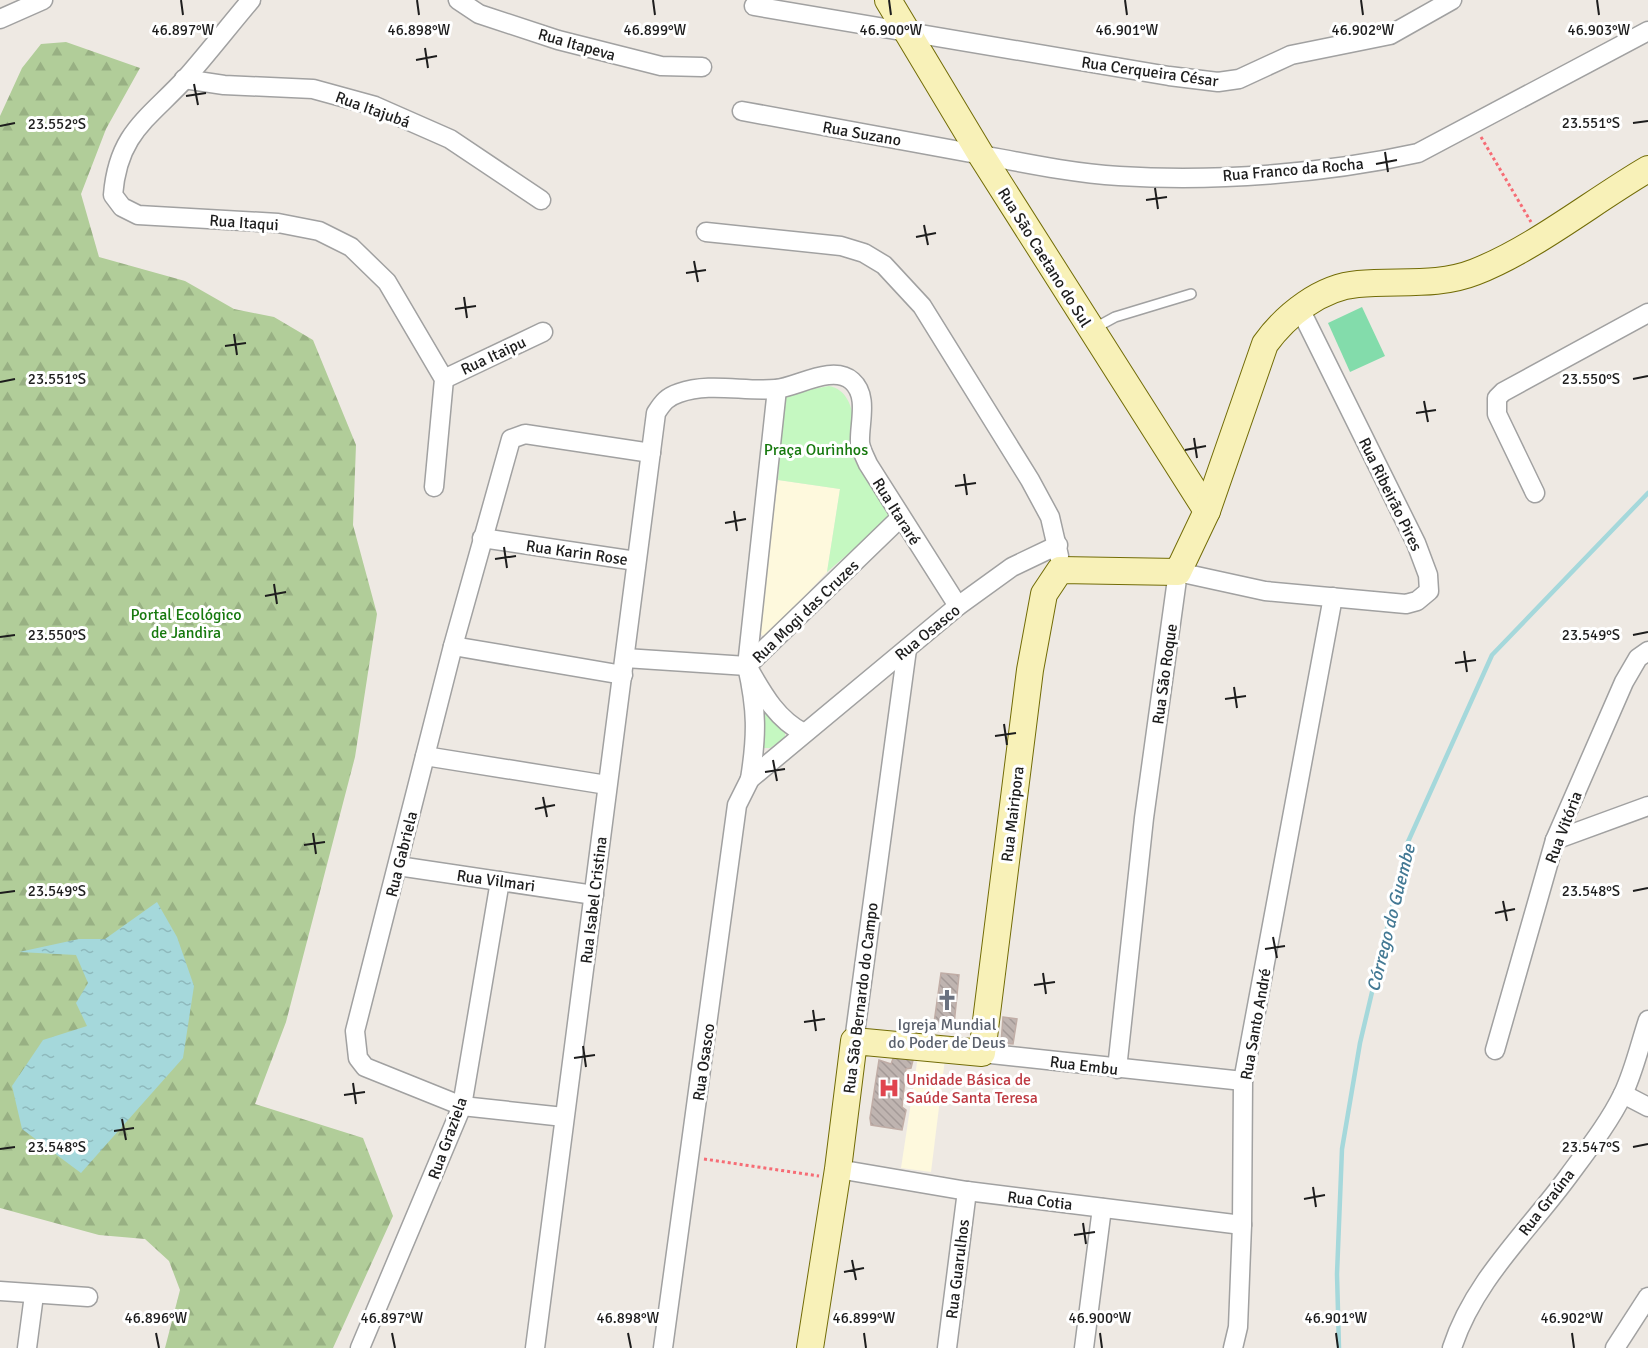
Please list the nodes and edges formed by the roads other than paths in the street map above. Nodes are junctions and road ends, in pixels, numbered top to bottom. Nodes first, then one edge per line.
1 (43, 0) edge
2 (251, 0) edge
3 (458, 0) edge
4 (888, 0) edge
5 (1452, 0) edge
6 (754, 6) dead end
7 (0, 19) edge
8 (1648, 31) edge
9 (906, 32) junction
10 (702, 67) dead end
11 (184, 79) junction
12 (742, 111) dead end
13 (981, 155) junction
14 (1646, 172) edge
15 (541, 200) dead end
16 (706, 232) dead end
17 (1191, 294) dead end
18 (1300, 309) junction
19 (1648, 313) edge
20 (1091, 330) junction
21 (543, 332) dead end
22 (444, 379) junction
23 (777, 388) junction
24 (651, 453) junction
25 (434, 487) dead end
26 (1535, 493) dead end
27 (1206, 511) junction
28 (900, 518) junction
29 (482, 538) junction
30 (1059, 557) junction
31 (636, 561) junction
32 (1178, 572) junction
33 (1333, 597) junction
34 (958, 606) junction
35 (453, 646) junction
36 (907, 649) junction
37 (1648, 651) edge
38 (747, 666) junction
39 (624, 667) junction
40 (804, 733) junction
41 (425, 756) junction
42 (750, 779) junction
43 (607, 785) junction
44 (1648, 806) edge
45 (1556, 840) junction
46 (398, 866) junction
47 (500, 881) junction
48 (594, 895) junction
49 (1648, 1020) edge
50 (854, 1041) junction
51 (1496, 1050) dead end
52 (982, 1053) junction
53 (1117, 1069) junction
54 (1244, 1081) junction
55 (1623, 1094) junction
56 (462, 1106) junction
57 (1648, 1107) edge
58 (564, 1117) junction
59 (837, 1174) junction
60 (967, 1191) junction
61 (1102, 1208) junction
62 (1242, 1225) junction
63 (0, 1291) edge
64 (34, 1295) junction
65 (88, 1297) dead end
66 (1648, 1297) edge
67 (27, 1348) edge
68 (360, 1348) edge
69 (535, 1348) edge
70 (663, 1348) edge
71 (810, 1348) edge
72 (947, 1348) edge
73 (1084, 1348) edge
74 (1233, 1348) edge
75 (1452, 1348) edge
76 (1615, 1348) edge

1 - 7 street
2 - 11 street, Rua Itaqui
3 - 10 street, Rua Itapeva
4 - 9 street, Rua São Caetano do Sul
5 - 9 street, Rua Cerqueira César
6 - 9 street, Rua Cerqueira César
8 - 13 street, Rua Franco da Rocha
9 - 13 street, Rua São Caetano do Sul
11 - 15 street, Rua Itajubá
11 - 22 street, Rua Itaqui
12 - 13 street, Rua Suzano
13 - 20 street, Rua São Caetano do Sul
14 - 18 street, Rua São Roque
16 - 30 street
17 - 20 lane
18 - 27 street, Rua São Roque
18 - 33 street, Rua Ribeirão Pires
19 - 26 street
20 - 27 street, Rua São Caetano do Sul
21 - 22 street, Rua Itaipu
22 - 25 street
23 - 24 street, Rua Isabel Cristina
23 - 28 street, Rua Itararé
23 - 38 street, Rua Osasco
24 - 29 street, Rua Gabriela
24 - 31 street, Rua Isabel Cristina
27 - 32 street, Rua São Roque
28 - 34 street, Rua Itararé
28 - 38 street, Rua Mogi das Cruzes
29 - 31 street, Rua Karin Rose
29 - 35 street, Rua Gabriela
30 - 32 street
30 - 34 street, Rua Osasco
30 - 52 street, Rua Mairipora
31 - 39 street, Rua Isabel Cristina
32 - 33 street, Rua Ribeirão Pires
32 - 53 street, Rua São Roque
33 - 54 street, Rua Santo André
34 - 36 street, Rua Osasco
35 - 39 street
35 - 41 street, Rua Gabriela
36 - 40 street, Rua Osasco
36 - 50 street, Rua São Bernardo do Campo
37 - 45 street, Rua Vitória
38 - 39 street
38 - 40 street, Rua Mogi das Cruzes
38 - 42 street, Rua Osasco
39 - 43 street, Rua Isabel Cristina
40 - 42 street, Rua Osasco
41 - 43 street
41 - 46 street, Rua Gabriela
42 - 70 street, Rua Osasco
43 - 48 street, Rua Isabel Cristina
44 - 45 street
45 - 51 street, Rua Vitória
46 - 47 street, Rua Vilmari
46 - 56 street, Rua Gabriela
47 - 48 street, Rua Vilmari
47 - 56 street, Rua Graziela
48 - 58 street, Rua Isabel Cristina
49 - 55 street, Rua Graúna
50 - 52 street, Rua Embu
50 - 59 street, Rua São Bernardo do Campo
52 - 53 street, Rua Embu
53 - 54 street, Rua Embu
54 - 62 street, Rua Santo André
55 - 57 street
55 - 75 street, Rua Graúna
56 - 58 street, Rua Gabriela
56 - 68 street, Rua Graziela
58 - 69 street, Rua Isabel Cristina
59 - 60 street, Rua Cotia
59 - 71 street, Rua São Bernardo do Campo
60 - 61 street, Rua Cotia
60 - 72 street, Rua Guarulhos
61 - 62 street, Rua Cotia
61 - 73 street
62 - 74 street, Rua Santo André
63 - 64 street
64 - 65 street
64 - 67 street
66 - 76 street

